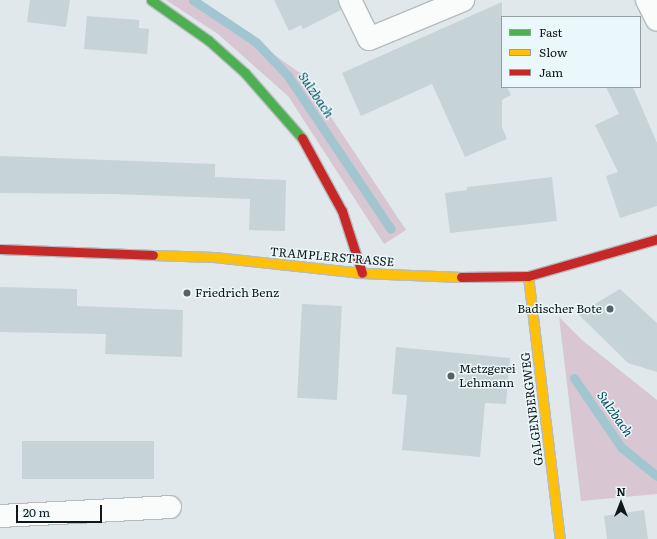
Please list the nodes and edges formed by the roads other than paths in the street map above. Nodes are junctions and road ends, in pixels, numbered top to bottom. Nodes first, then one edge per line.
1 (151, 0) edge
2 (350, 0) edge
3 (463, 0) edge
4 (647, 0) edge
5 (657, 20) edge
6 (657, 239) edge
7 (0, 249) edge
8 (362, 273) junction
9 (528, 276) junction
10 (170, 507) dead end
11 (0, 516) edge
12 (560, 539) edge

1 - 8 street
2 - 3 street
4 - 5 street
6 - 9 street, TRAMPLERSTRASSE
7 - 8 street, TRAMPLERSTRASSE
8 - 9 street, TRAMPLERSTRASSE
9 - 12 street, GALGENBERGWEG
10 - 11 street

